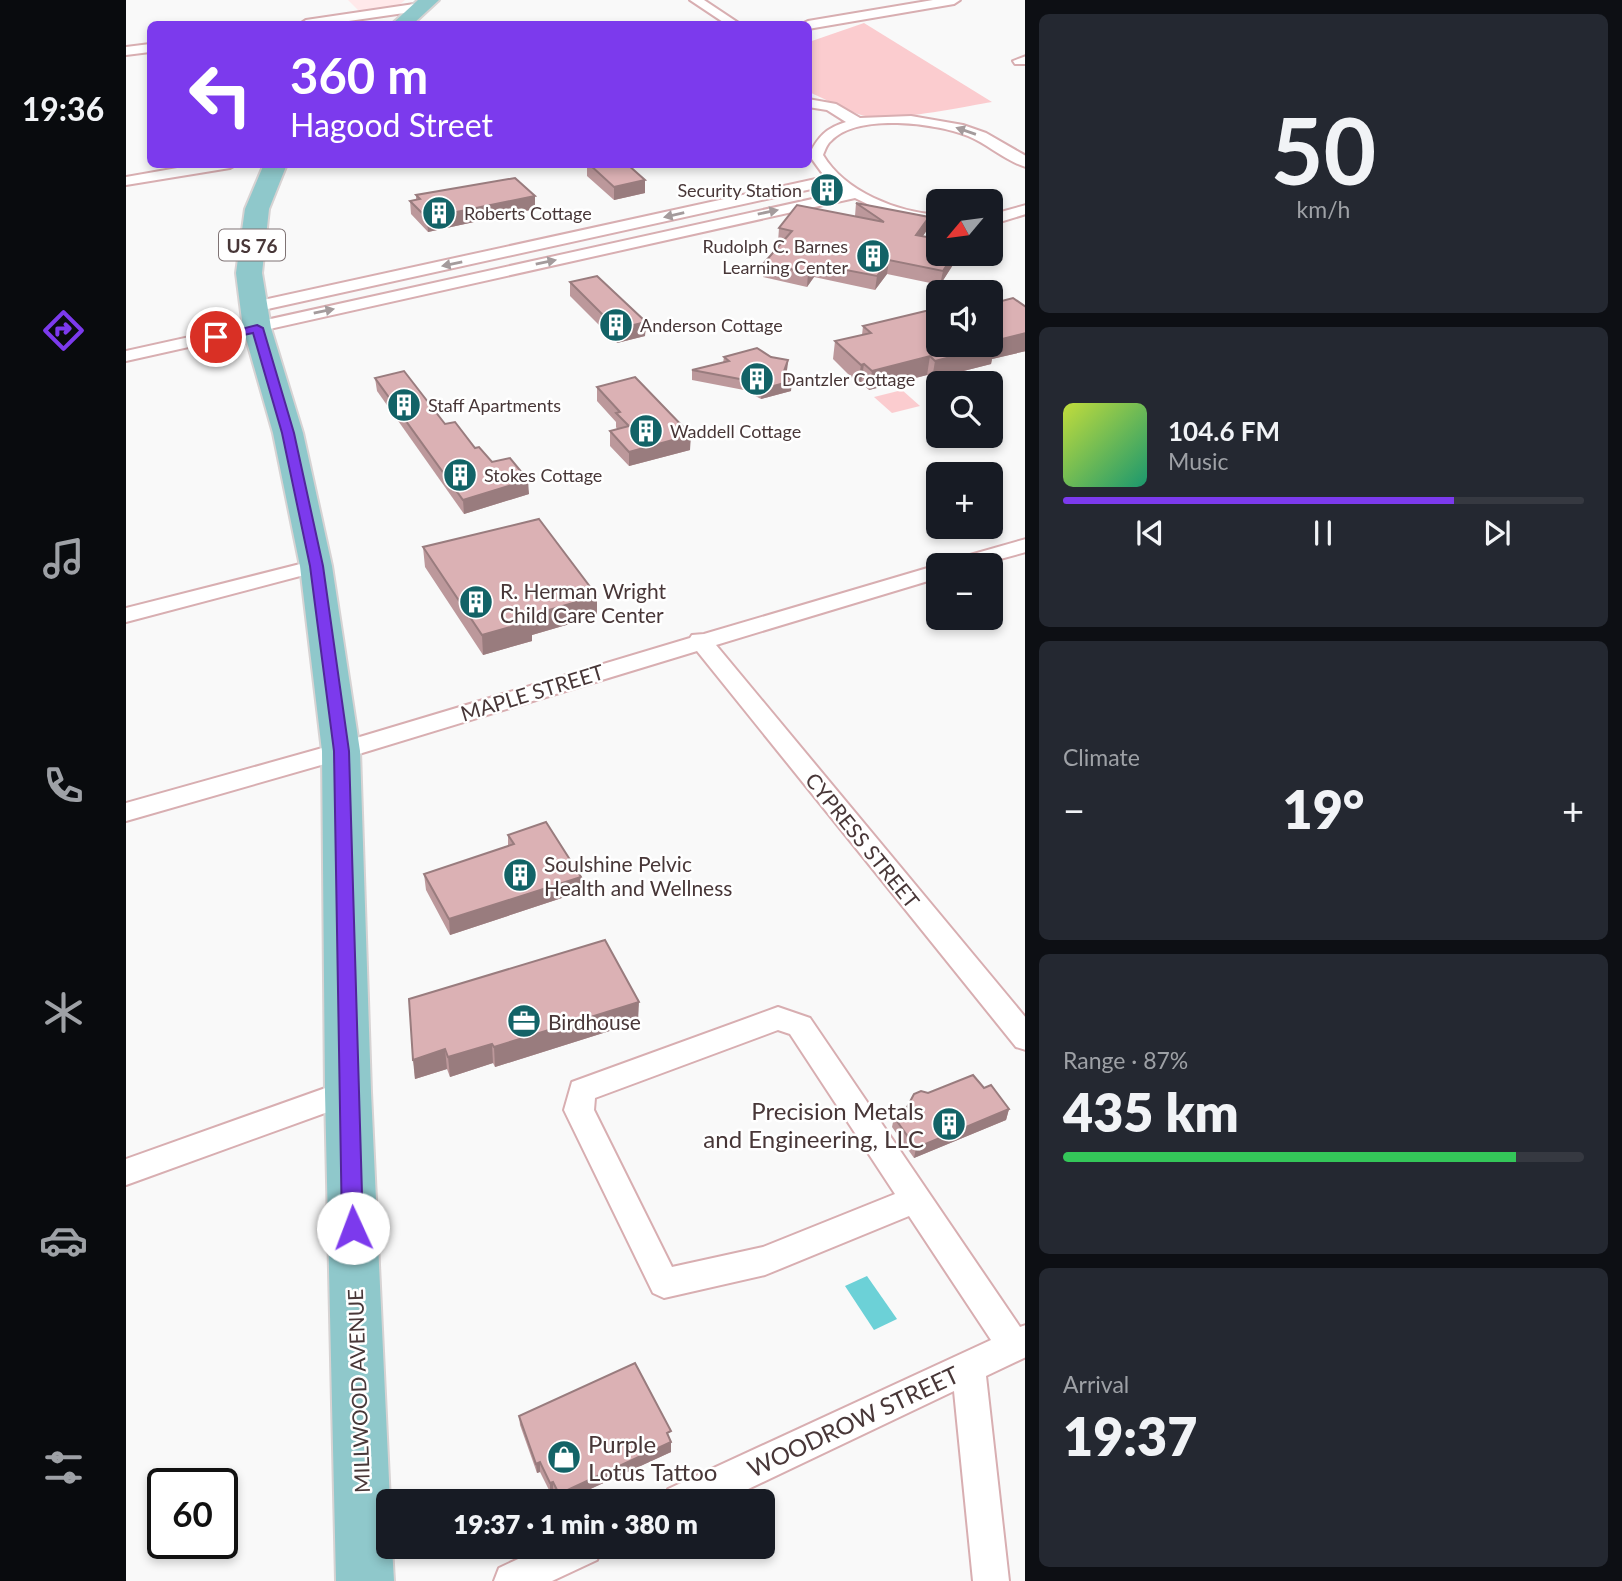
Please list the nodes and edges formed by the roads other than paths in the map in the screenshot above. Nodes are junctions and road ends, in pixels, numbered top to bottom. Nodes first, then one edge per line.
1 (696, 0) edge
2 (954, 0) edge
3 (932, 2) edge
4 (425, 4) edge
5 (351, 17) edge
6 (325, 21) edge
7 (405, 21) edge
8 (729, 21) edge
9 (812, 24) edge
10 (147, 48) edge
11 (126, 51) edge
12 (812, 104) edge
13 (858, 123) junction
14 (1025, 163) edge
15 (206, 168) edge
16 (274, 168) edge
17 (837, 179) junction
18 (126, 181) edge
19 (858, 193) junction
20 (1025, 209) edge
21 (1003, 216) edge
22 (926, 219) edge
23 (256, 320) junction
24 (126, 356) edge
25 (1025, 545) edge
26 (997, 553) edge
27 (316, 566) junction
28 (926, 574) edge
29 (126, 615) edge
30 (700, 640) junction
31 (341, 751) junction
32 (126, 812) edge
33 (1025, 1039) edge
34 (348, 1092) junction
35 (126, 1172) edge
36 (916, 1199) junction
37 (1019, 1343) edge
38 (968, 1367) junction
39 (709, 1489) edge
40 (559, 1559) edge
41 (365, 1581) edge
42 (512, 1581) edge
43 (991, 1581) edge

1 - 8 street
2 - 3 street
3 - 9 street
4 - 5 street
4 - 7 main road
5 - 6 street
10 - 11 street
12 - 13 street
14 -> 13 street
13 - 17 street
15 - 18 street
16 - 23 main road, MILLWOOD AVENUE / US 76
17 - 19 street
17 -> 23 street
19 - 22 street
23 -> 19 street
20 - 21 street
23 - 24 street
23 - 27 main road, MILLWOOD AVENUE / US 76
25 - 26 street
27 - 29 street
27 - 31 main road, MILLWOOD AVENUE / US 76
28 - 30 street, MAPLE STREET
30 - 31 street, MAPLE STREET
30 - 33 street, CYPRESS STREET
31 - 32 street, MAPLE STREET
31 - 34 main road, MILLWOOD AVENUE / US 76
34 - 35 street
34 - 41 main road, MILLWOOD AVENUE / US 76
36 - 36 street
36 - 37 street
37 - 38 street, WOODROW STREET
38 - 39 street, WOODROW STREET
38 - 43 street
40 - 42 street

